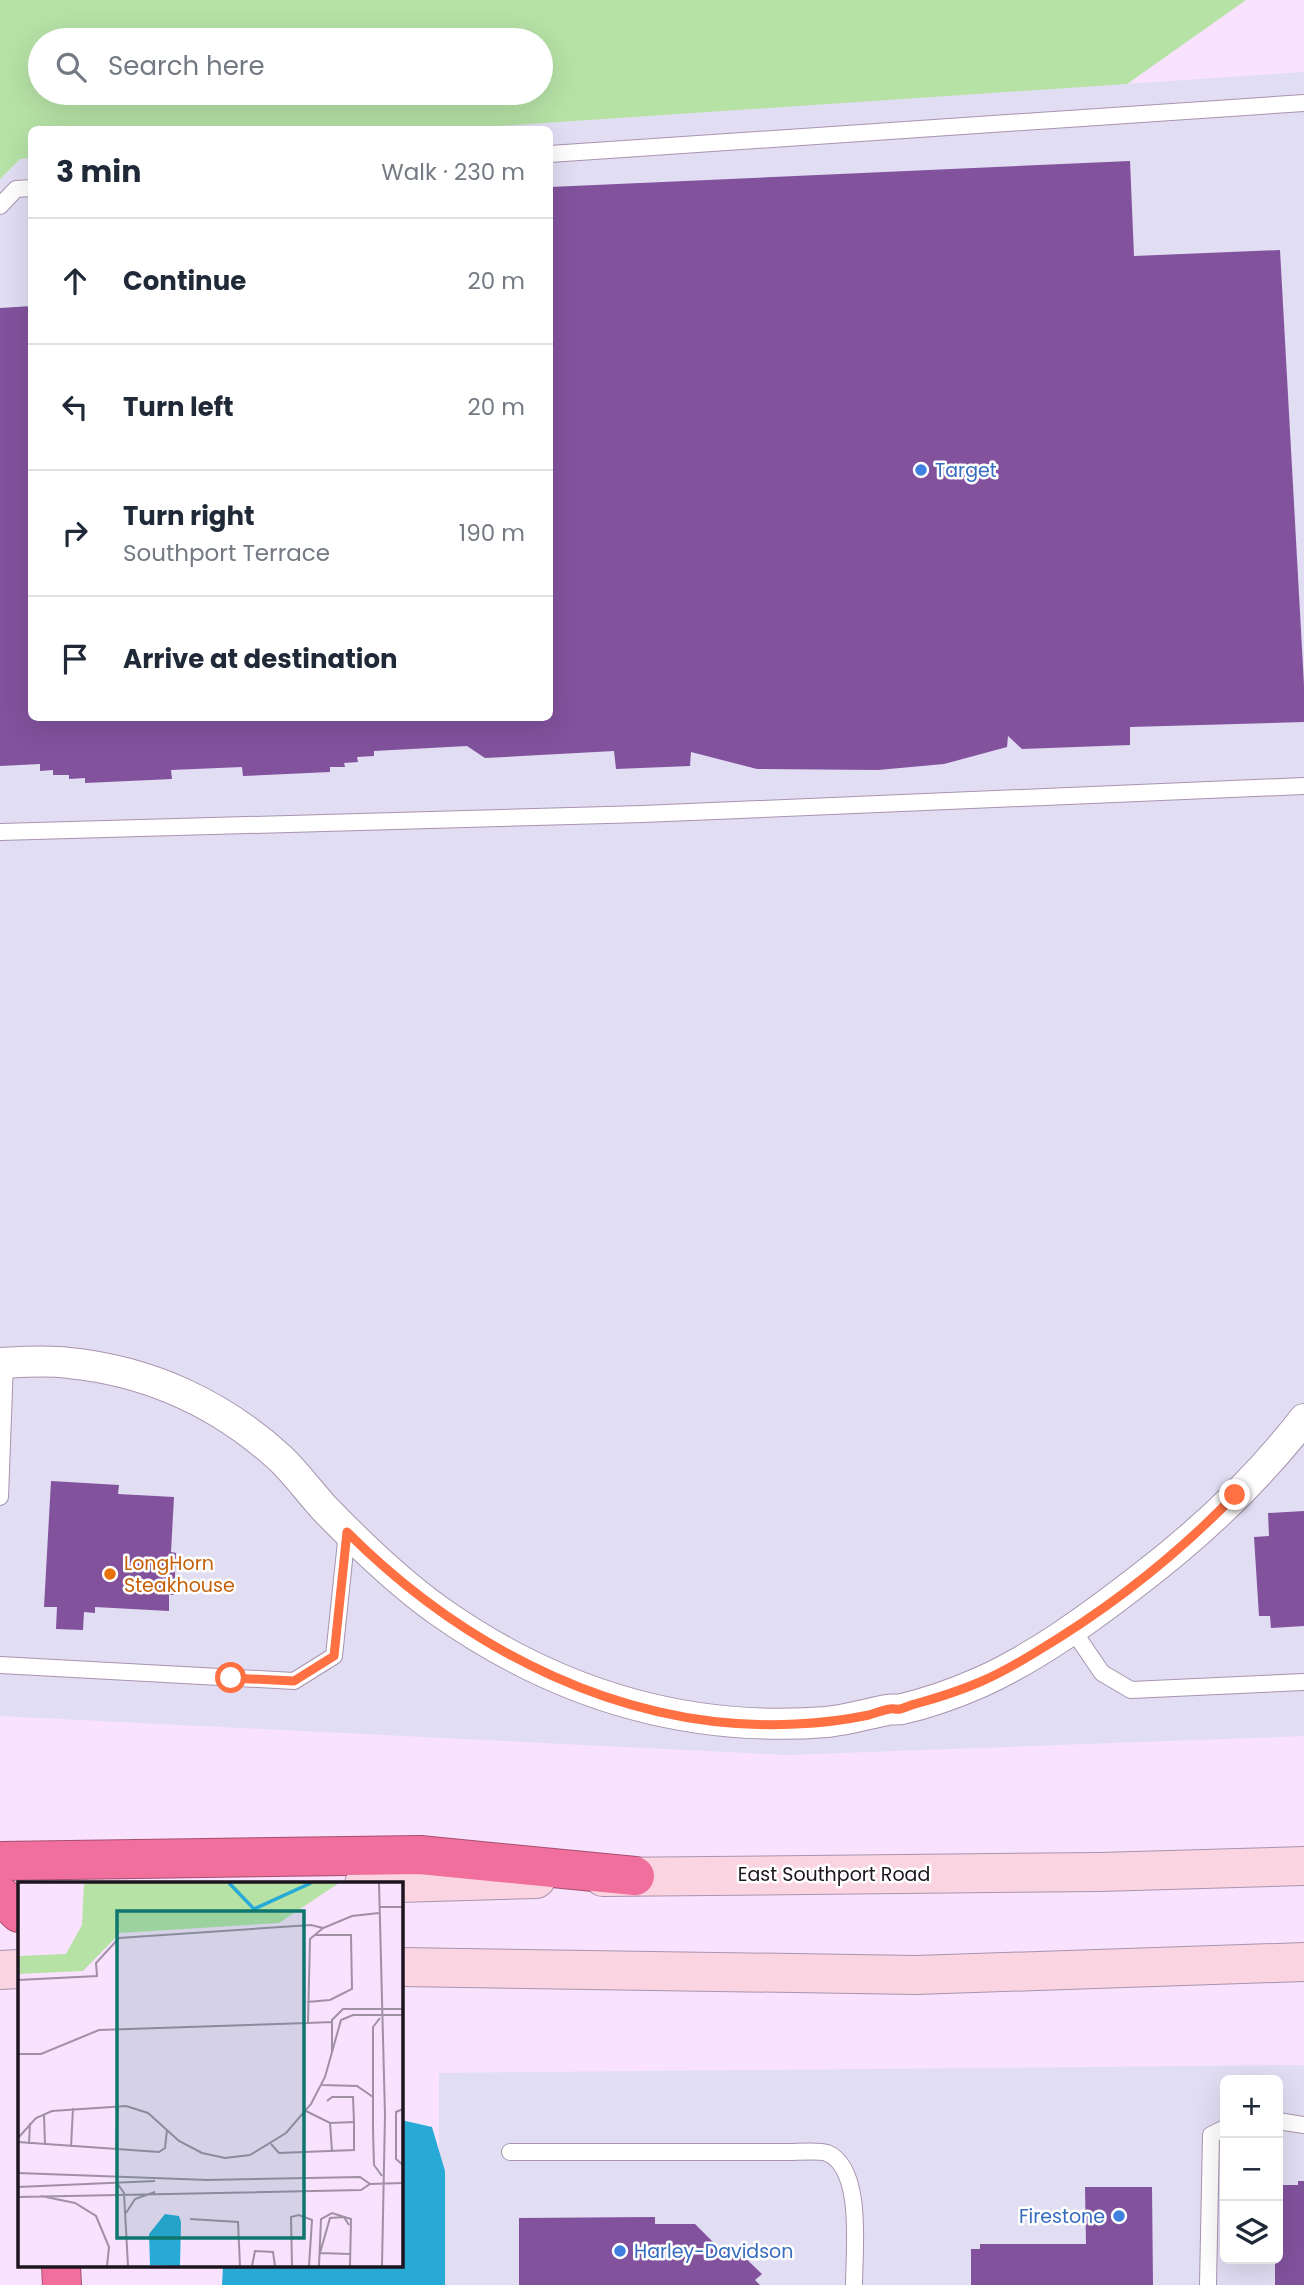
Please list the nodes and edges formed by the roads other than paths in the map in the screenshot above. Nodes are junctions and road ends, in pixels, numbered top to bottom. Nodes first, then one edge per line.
1 (1304, 103) edge
2 (553, 154) edge
3 (28, 188) edge
4 (0, 206) edge
5 (1304, 786) edge
6 (0, 832) edge
7 (3, 1363) edge
8 (1304, 1419) edge
9 (0, 1497) edge
10 (347, 1532) junction
11 (1072, 1629) junction
12 (0, 1665) edge
13 (1304, 1682) edge
14 (1304, 1866) edge
15 (635, 1876) junction
16 (119, 1882) edge
17 (402, 1883) edge
18 (1304, 1962) edge
19 (402, 1967) edge
20 (18, 1969) edge
21 (0, 1970) edge
22 (1283, 2122) edge
23 (1304, 2125) edge
24 (1218, 2131) edge
25 (510, 2152) dead end
26 (854, 2285) edge
27 (1208, 2285) edge

1 - 2 lane
3 - 4 lane
5 - 6 lane
7 - 9 lane
7 - 10 street
8 - 11 street
10 - 11 street
10 - 12 lane
11 - 13 lane
14 - 15 main road, East Southport Road
15 - 16 highway
15 - 17 main road, East Southport Road
18 - 19 main road
20 - 21 main road
22 - 23 lane
24 - 27 lane
25 - 26 lane

